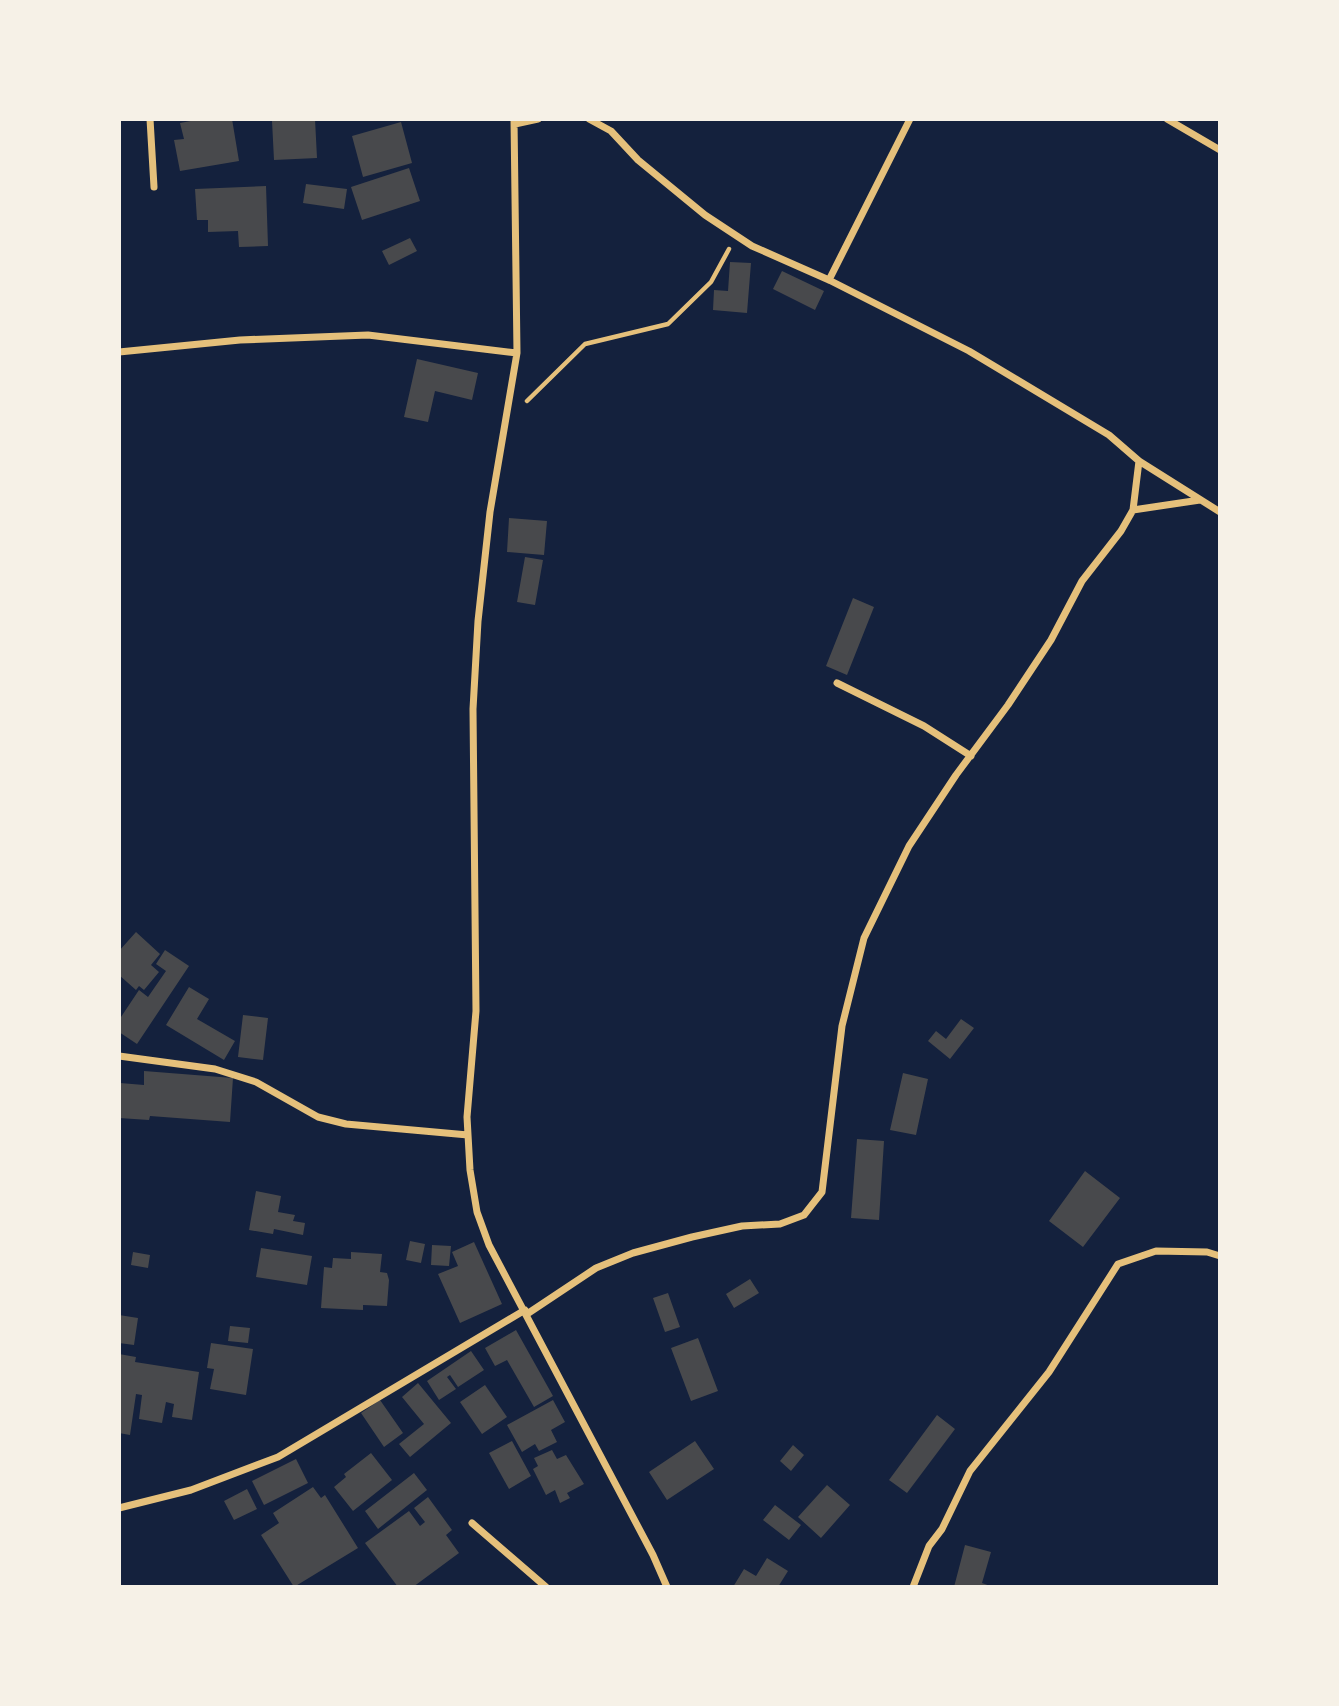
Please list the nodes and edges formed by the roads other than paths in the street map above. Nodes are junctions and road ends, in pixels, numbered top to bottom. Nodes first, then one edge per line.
1 (150, 119) edge
2 (538, 119) edge
3 (589, 119) edge
4 (910, 119) edge
5 (1167, 119) edge
6 (514, 121) edge
7 (1220, 150) edge
8 (154, 187) dead end
9 (829, 281) junction
10 (119, 352) edge
11 (517, 353) junction
12 (1139, 461) junction
13 (1201, 500) junction
14 (1133, 510) junction
15 (1220, 512) edge
16 (836, 683) dead end
17 (971, 756) junction
18 (119, 1056) edge
19 (468, 1135) junction
20 (1220, 1256) edge
21 (526, 1312) junction
22 (119, 1508) edge
23 (472, 1523) dead end
24 (546, 1587) edge
25 (667, 1587) edge
26 (913, 1587) edge

1 - 8 street
2 - 6 street
3 - 9 street
4 - 9 street
5 - 7 street
6 - 11 street
9 - 12 street
10 - 11 street
11 - 19 street
12 - 13 street
12 - 14 street
13 - 14 street
13 - 15 street
14 - 17 street
16 - 17 street
17 - 21 street
18 - 19 street
19 - 21 street
20 - 26 street
21 - 22 street
21 - 25 street
23 - 24 street

